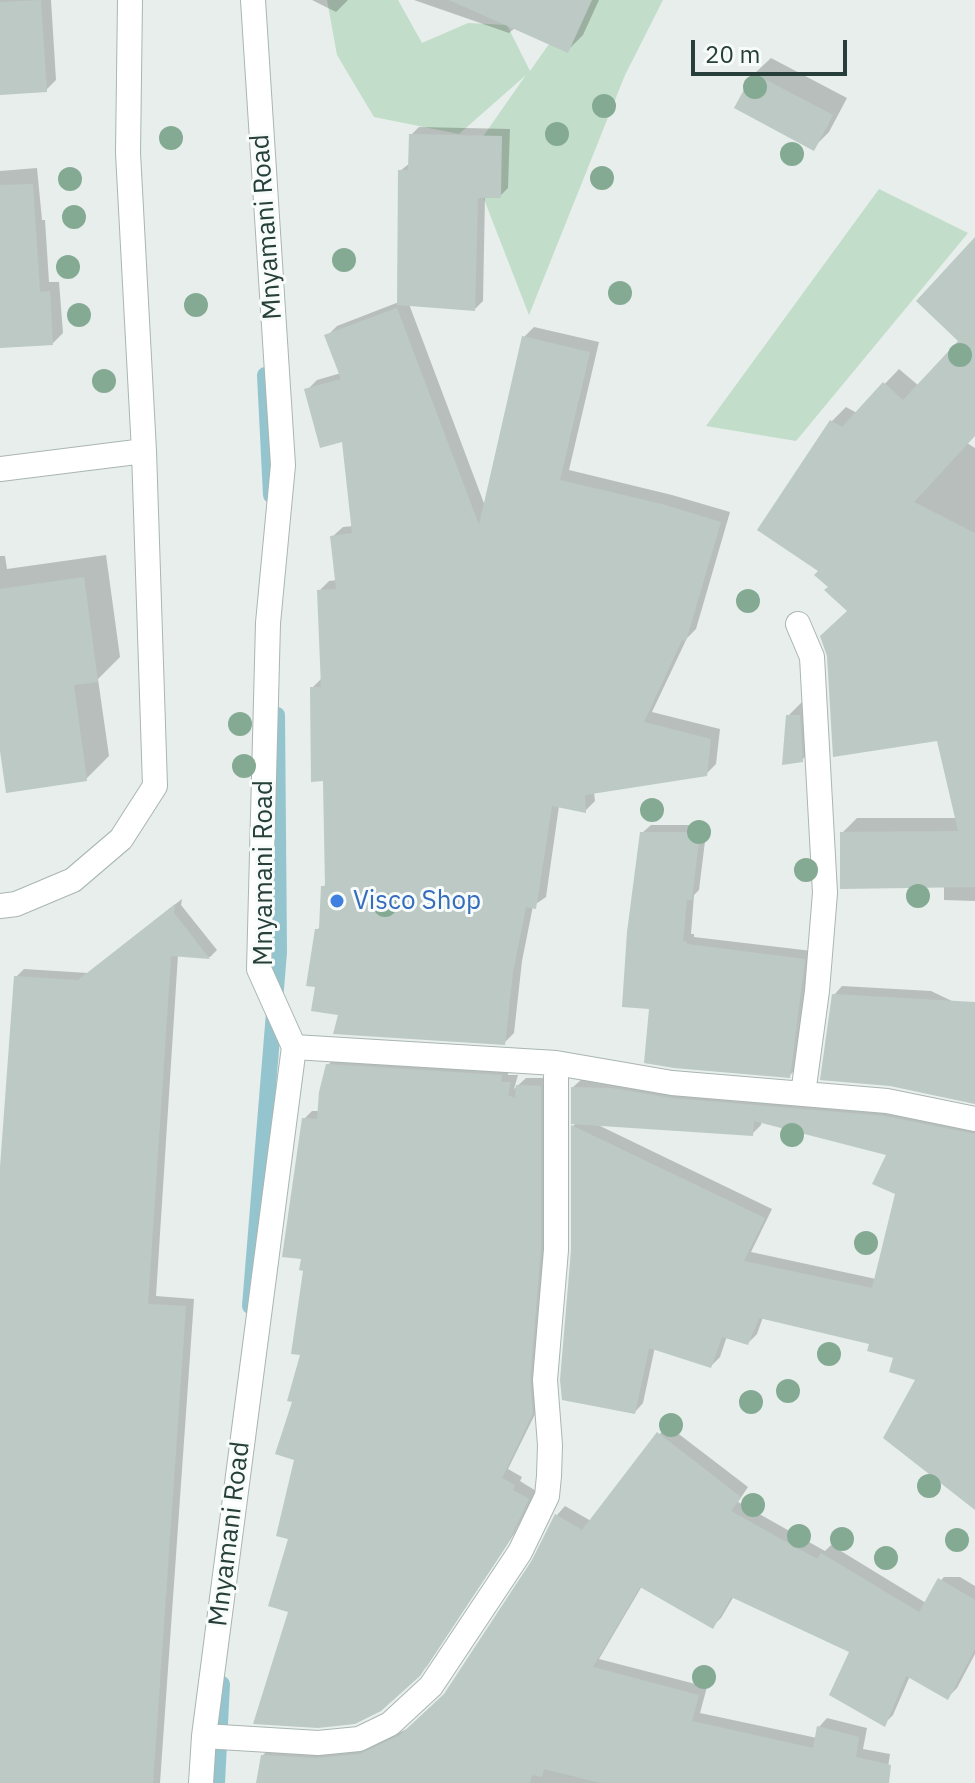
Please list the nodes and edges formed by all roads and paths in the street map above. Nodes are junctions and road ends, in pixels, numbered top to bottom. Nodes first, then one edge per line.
1 (130, 0) edge
2 (253, 0) edge
3 (144, 451) junction
4 (0, 469) edge
5 (798, 624) dead end
6 (0, 906) edge
7 (294, 1047) junction
8 (556, 1063) junction
9 (803, 1094) junction
10 (975, 1119) edge
11 (204, 1736) junction
12 (201, 1783) edge

1 - 3 street
2 - 7 street, Mnyamani Road
3 - 4 street
3 - 6 street
5 - 9 street
7 - 8 street
7 - 11 street, Mnyamani Road
8 - 9 street
8 - 11 street
9 - 10 street
11 - 12 street, Mnyamani Road

